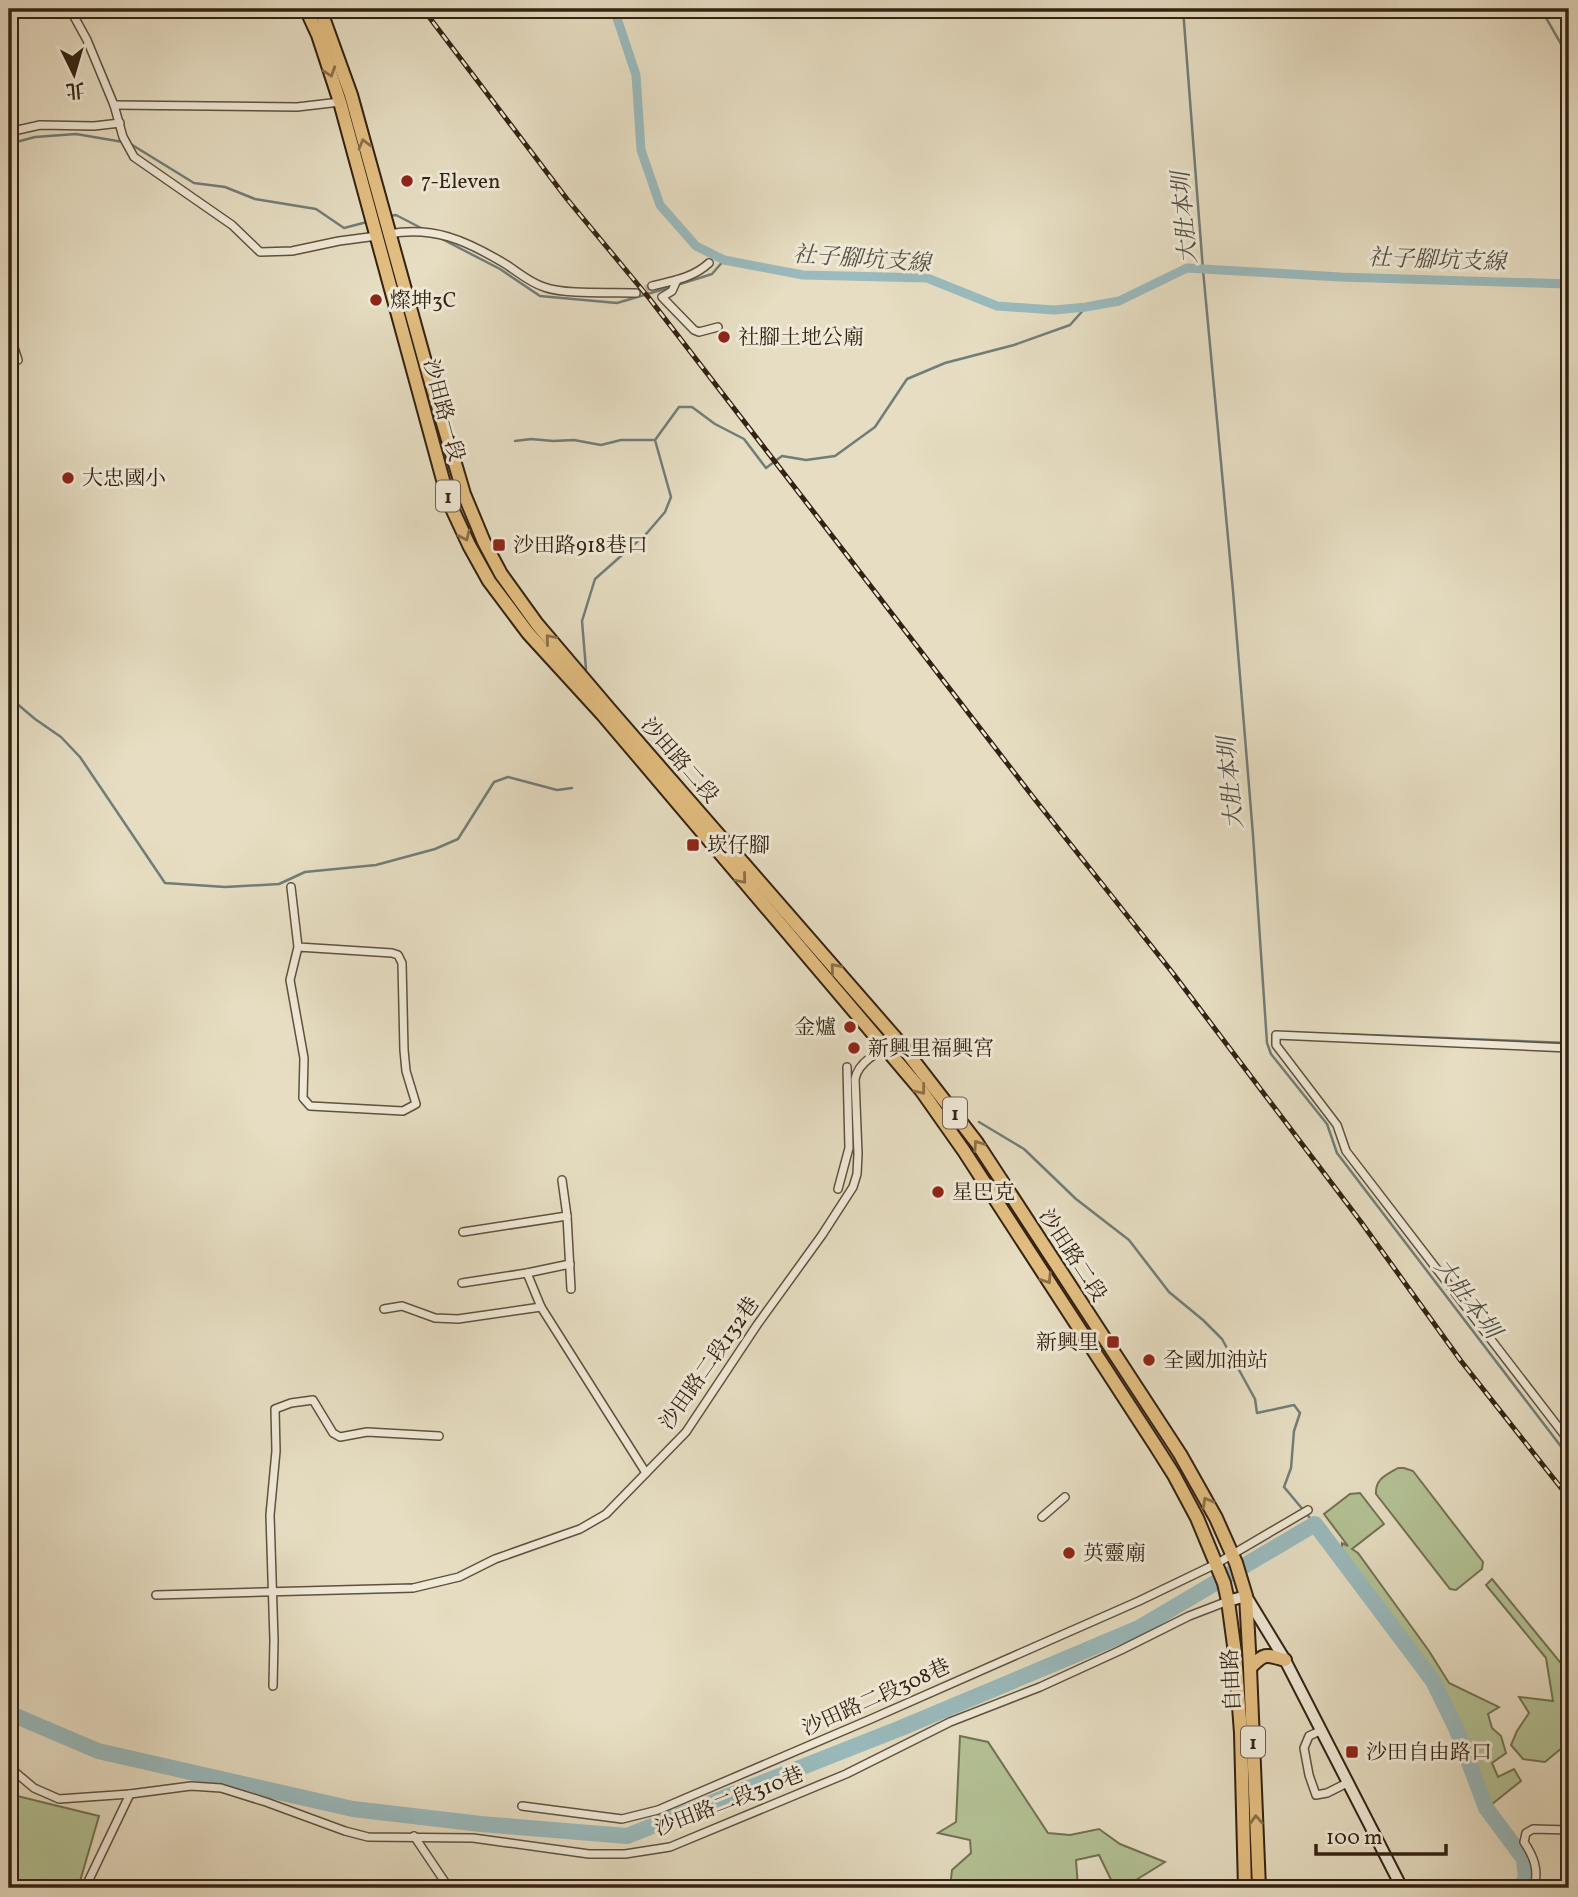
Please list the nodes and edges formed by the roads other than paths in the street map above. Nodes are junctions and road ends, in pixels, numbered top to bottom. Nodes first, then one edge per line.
1 (70, 9) edge
2 (306, 9) edge
3 (320, 9) edge
4 (340, 102) junction
5 (114, 105) junction
6 (120, 123) junction
7 (9, 132) edge
8 (376, 210) junction
9 (382, 235) junction
10 (709, 263) dead end
11 (9, 268) edge
12 (677, 280) junction
13 (652, 286) tunnel mouth
14 (636, 293) tunnel mouth
15 (718, 327) dead end
16 (9, 335) edge
17 (18, 360) dead end
18 (606, 712) junction
19 (291, 887) dead end
20 (298, 947) junction
21 (900, 1042) junction
22 (886, 1048) junction
23 (1569, 1048) edge
24 (847, 1067) dead end
25 (562, 1180) dead end
26 (838, 1189) dead end
27 (567, 1216) junction
28 (463, 1232) dead end
29 (570, 1264) junction
30 (527, 1273) junction
31 (461, 1283) dead end
32 (571, 1289) dead end
33 (541, 1307) junction
34 (384, 1308) dead end
35 (439, 1436) dead end
36 (1569, 1441) edge
37 (646, 1473) junction
38 (1065, 1497) dead end
39 (1308, 1510) dead end
40 (1042, 1517) dead end
41 (1234, 1559) junction
42 (1220, 1573) junction
43 (272, 1591) junction
44 (156, 1595) dead end
45 (1246, 1596) junction
46 (1228, 1601) junction
47 (1285, 1660) junction
48 (1250, 1668) junction
49 (273, 1686) dead end
50 (1322, 1730) junction
51 (9, 1767) edge
52 (1349, 1782) junction
53 (130, 1794) junction
54 (522, 1806) dead end
55 (1569, 1830) edge
56 (415, 1836) junction
57 (85, 1888) edge
58 (449, 1888) edge
59 (1245, 1888) edge
60 (1259, 1888) edge
61 (1402, 1888) edge
62 (1534, 1888) edge

1 - 5 street
2 -> 4 main road, 1
8 -> 3 main road, 1
4 - 5 street
4 - 8 main road, 1
5 - 6 street
6 - 7 street
6 - 9 street
8 - 9 main road, 1
9 - 14 street
9 - 18 main road, 沙田路一段 / 1
10 - 12 street
11 - 16 street
12 - 13 street
12 - 15 street
16 - 17 street
21 -> 18 main road, 沙田路二段 / 1
18 -> 22 main road, 沙田路二段 / 1
19 - 20 street
20 - 20 street
21 - 22 street, 沙田路二段132巷
41 -> 21 main road, 沙田路二段 / 1
22 - 37 street, 沙田路二段132巷
22 -> 42 main road, 沙田路二段 / 1
23 - 36 street
24 - 26 street
25 - 27 street
27 - 28 street
27 - 29 street
29 - 30 street
29 - 32 street
30 - 31 street
30 - 33 street
33 - 34 street
33 - 37 street
35 - 43 street
37 - 43 street, 沙田路二段132巷
38 - 40 street
39 - 41 street, 沙田路二段308巷
41 - 42 street, 沙田路二段308巷
41 - 45 main road, 沙田路二段 / 1
42 - 46 main road, 沙田路二段 / 1
42 - 54 street, 沙田路二段308巷
43 - 44 street, 沙田路二段132巷
43 - 49 street
45 - 46 street
45 - 47 street, 沙田路二段
45 - 48 main road, 自由路 / 1
46 - 56 street, 沙田路二段310巷
46 - 59 main road, 自由路 / 1
47 - 48 main road
47 - 50 street, 沙田路二段
60 -> 48 main road, 自由路 / 1
50 - 52 street, 沙田路二段
50 - 52 street
51 - 53 street, 沙田路二段310巷
52 - 61 street, 沙田路二段
53 - 56 street, 沙田路二段310巷
53 - 57 street
55 - 62 street
56 - 58 street

